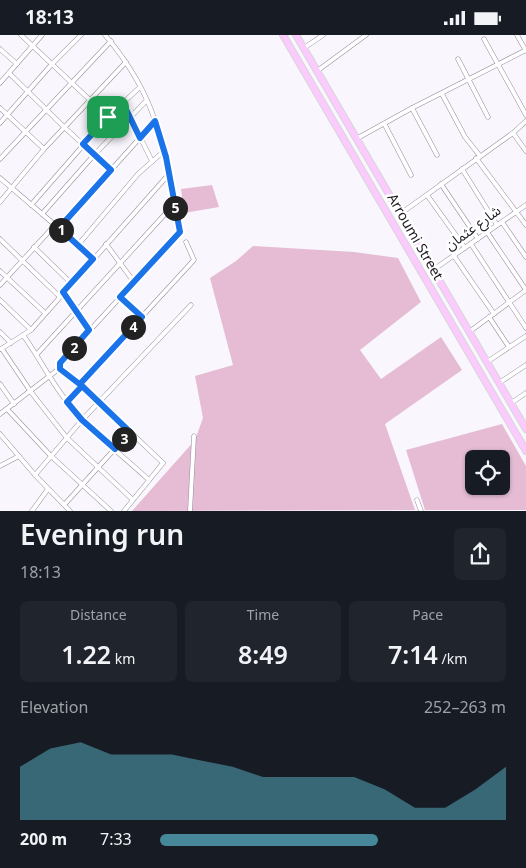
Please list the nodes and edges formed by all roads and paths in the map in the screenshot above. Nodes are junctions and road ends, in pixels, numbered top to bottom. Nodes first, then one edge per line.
1 (21, 35) edge
2 (42, 35) edge
3 (81, 35) edge
4 (105, 35) edge
5 (283, 35) edge
6 (296, 35) edge
7 (323, 35) edge
8 (366, 35) edge
9 (517, 35) edge
10 (484, 39) dead end
11 (111, 41) junction
12 (33, 46) junction
13 (304, 48) junction
14 (0, 49) edge
15 (526, 50) edge
16 (458, 59) dead end
17 (126, 62) junction
18 (17, 64) junction
19 (52, 64) junction
20 (497, 65) junction
21 (317, 71) junction
22 (9, 73) junction
23 (2, 77) edge
24 (468, 79) junction
25 (0, 83) edge
26 (72, 83) junction
27 (140, 87) junction
28 (28, 92) junction
29 (442, 94) junction
30 (90, 99) junction
31 (146, 101) junction
32 (123, 103) junction
33 (0, 108) edge
34 (412, 108) junction
35 (46, 109) junction
36 (8, 115) junction
37 (526, 115) edge
38 (108, 117) junction
39 (488, 117) dead end
40 (130, 118) junction
41 (155, 121) junction
42 (526, 121) edge
43 (0, 123) edge
44 (385, 125) junction
45 (64, 127) junction
46 (26, 132) junction
47 (512, 133) junction
48 (140, 138) junction
49 (356, 139) junction
50 (83, 144) junction
51 (44, 149) junction
52 (164, 151) junction
53 (526, 151) edge
54 (94, 155) junction
55 (437, 155) dead end
56 (478, 157) junction
57 (0, 159) edge
58 (152, 161) junction
59 (462, 169) junction
60 (111, 170) junction
61 (169, 174) junction
62 (411, 175) dead end
63 (0, 178) edge
64 (441, 184) junction
65 (11, 188) junction
66 (427, 195) junction
67 (0, 202) edge
68 (31, 205) junction
69 (526, 205) edge
70 (175, 207) junction
71 (516, 212) junction
72 (42, 214) junction
73 (400, 214) junction
74 (502, 222) junction
75 (497, 225) junction
76 (526, 225) edge
77 (57, 227) junction
78 (487, 232) junction
79 (0, 239) edge
80 (478, 239) junction
81 (186, 242) dead end
82 (106, 244) junction
83 (470, 244) junction
84 (78, 245) junction
85 (34, 247) junction
86 (465, 248) junction
87 (454, 256) junction
88 (526, 257) edge
89 (93, 259) junction
90 (23, 260) junction
91 (120, 263) junction
92 (0, 271) edge
93 (433, 271) junction
94 (7, 277) junction
95 (134, 281) junction
96 (71, 283) junction
97 (0, 285) edge
98 (526, 290) edge
99 (63, 292) junction
100 (60, 297) junction
101 (120, 297) junction
102 (0, 300) edge
103 (509, 302) junction
104 (191, 305) dead end
105 (76, 311) junction
106 (45, 313) junction
107 (494, 314) junction
108 (142, 317) junction
109 (489, 317) junction
110 (526, 328) edge
111 (31, 330) junction
112 (89, 330) junction
113 (469, 331) junction
114 (0, 332) edge
115 (23, 335) junction
116 (526, 335) edge
117 (11, 343) junction
118 (509, 347) junction
119 (1, 349) edge
120 (37, 354) junction
121 (487, 362) junction
122 (526, 365) edge
123 (60, 369) junction
124 (51, 377) junction
125 (499, 383) junction
126 (0, 384) edge
127 (81, 385) junction
128 (31, 392) junction
129 (526, 393) edge
130 (67, 402) junction
131 (99, 403) junction
132 (511, 403) junction
133 (14, 404) junction
134 (7, 409) junction
135 (0, 415) edge
136 (82, 420) junction
137 (526, 429) edge
138 (130, 432) junction
139 (0, 435) edge
140 (194, 436) dead end
141 (66, 437) junction
142 (115, 449) junction
143 (526, 451) edge
144 (20, 456) junction
145 (51, 456) junction
146 (0, 466) edge
147 (98, 469) junction
148 (35, 475) junction
149 (149, 480) junction
150 (83, 485) junction
151 (48, 489) junction
152 (133, 500) junction
153 (417, 500) dead end
154 (64, 505) junction
155 (32, 511) edge
156 (70, 511) edge
157 (111, 511) edge
158 (124, 511) edge
159 (190, 511) edge
160 (421, 511) edge

1 - 12 street
2 - 12 street
3 - 19 street
4 - 11 street
5 - 143 main road, Arroumi Street
6 - 13 main road, Arroumi Street
7 - 13 street
8 - 21 street
9 - 15 street
10 - 20 street
11 - 17 street
11 - 26 street
12 - 18 street
12 - 19 street
13 - 21 main road, Arroumi Street
14 - 18 street
15 - 20 street
16 - 24 street
17 - 27 street
17 - 30 street
18 - 22 street
19 - 26 street
19 - 28 street
20 - 24 street
20 - 37 street
21 - 49 main road, Arroumi Street
22 - 23 street
22 - 28 street
23 - 25 street
24 - 29 street
24 - 39 street
26 - 30 street
26 - 35 street
27 - 31 street
27 - 32 street
28 - 35 street
28 - 36 street
29 - 34 street
29 - 56 street
30 - 38 street
30 - 45 street
31 - 40 street
31 - 41 street
32 - 38 street
32 - 40 street
33 - 36 street
34 - 44 street
34 - 55 street
35 - 45 street
35 - 46 street
36 - 43 street
36 - 46 street
38 - 50 street
40 - 48 street
40 - 54 street
41 - 48 street
41 - 52 street
42 - 47 street
44 - 49 street
44 - 62 street
45 - 50 street
45 - 51 street
46 - 51 street
46 - 57 street
47 - 53 street
47 - 56 street
48 - 58 street
48 - 60 street
49 - 73 main road, Arroumi Street
50 - 54 street
50 - 68 street
51 - 65 street
52 - 58 street
52 - 61 street
54 - 60 street
54 - 72 street
56 - 59 street
56 - 71 street
58 - 84 street
59 - 64 street
59 - 75 street
60 - 77 street
61 - 70 street
61 - 82 street
63 - 65 street
64 - 66 street
64 - 80 street
65 - 67 street
65 - 68 street
66 - 73 street
66 - 86 street
68 - 72 street
69 - 71 street, شارع عثمان
70 - 91 street
70 - 95 street
71 - 74 street, شارع عثمان
71 - 76 street
72 - 77 street
73 - 93 main road, Arroumi Street
74 - 75 street, شارع عثمان
74 - 88 street
75 - 78 street, شارع عثمان
77 - 84 street
77 - 85 street
78 - 80 street, شارع عثمان
78 - 98 street
79 - 90 street
80 - 83 street, شارع عثمان
81 - 108 street
82 - 89 street
82 - 91 street
83 - 86 street, شارع عثمان
83 - 103 street
84 - 89 street
85 - 90 street
85 - 96 street
86 - 87 street, شارع عثمان
87 - 93 street, شارع عثمان
87 - 107 street
89 - 96 street
90 - 94 street
90 - 100 street
91 - 95 street
91 - 105 street
92 - 94 street
93 - 113 main road, Arroumi Street
94 - 97 street
94 - 106 street
95 - 101 street
96 - 99 street
98 - 103 street
99 - 100 street
99 - 105 street
100 - 106 street
101 - 108 street
101 - 112 street
102 - 111 street
103 - 107 street
103 - 110 street
104 - 131 street
105 - 112 street
105 - 120 street
106 - 111 street
107 - 109 street
108 - 127 street
109 - 113 street
109 - 118 street
111 - 115 street
112 - 123 street
113 - 121 main road, Arroumi Street
114 - 117 street
115 - 117 street
115 - 120 street
116 - 118 street
117 - 119 street
118 - 121 street
119 - 128 street
120 - 124 street
121 - 125 main road, Arroumi Street
122 - 125 street
123 - 124 street
123 - 127 street
124 - 128 street
124 - 130 street
125 - 132 main road, Arroumi Street
126 - 133 street
127 - 130 street
127 - 131 street
128 - 133 street
128 - 141 street
129 - 132 street
130 - 136 street
131 - 136 street
131 - 138 street
132 - 137 main road, Arroumi Street
133 - 134 street
134 - 135 street
134 - 145 street
136 - 141 street
136 - 142 street
138 - 142 street
138 - 149 street
139 - 144 street
140 - 159 street
141 - 145 street
141 - 147 street
142 - 147 street
142 - 149 street
144 - 146 street
144 - 148 street
145 - 148 street
145 - 150 street
147 - 150 street
147 - 152 street
148 - 151 street
149 - 152 street
150 - 154 street
150 - 157 street
151 - 154 street
151 - 155 street
152 - 158 street
153 - 160 street
154 - 156 street

